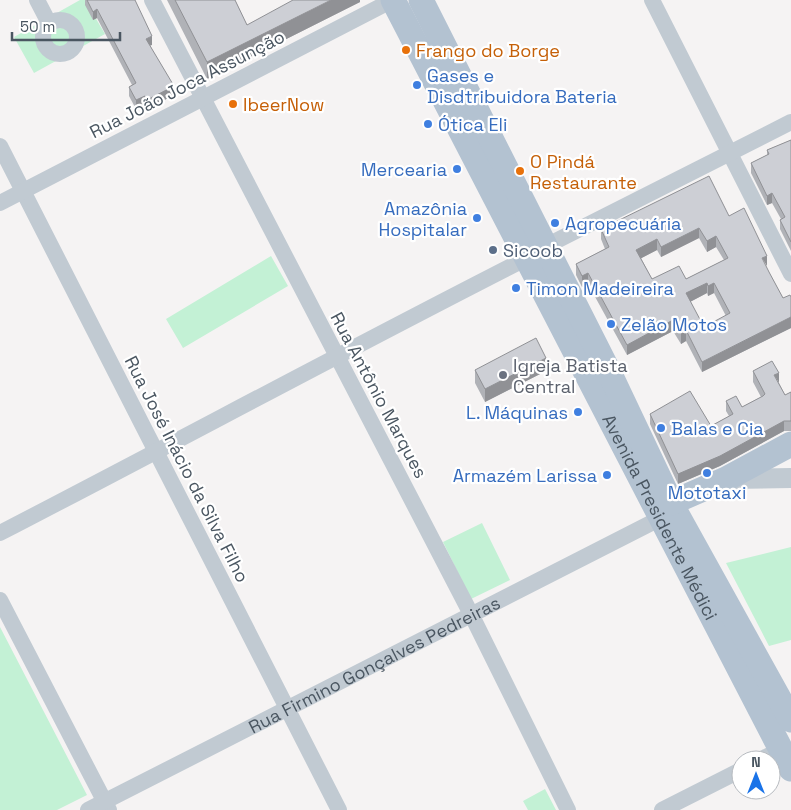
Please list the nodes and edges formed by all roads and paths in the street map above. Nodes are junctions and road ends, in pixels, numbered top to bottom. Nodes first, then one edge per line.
1 (37, 0) edge
2 (152, 0) edge
3 (393, 0) edge
4 (421, 0) edge
5 (652, 0) edge
6 (49, 23) dead end
7 (203, 98) junction
8 (791, 122) edge
9 (0, 146) edge
10 (731, 153) junction
11 (23, 191) junction
12 (0, 203) edge
13 (536, 252) junction
14 (791, 274) edge
15 (336, 355) junction
16 (791, 444) edge
17 (156, 453) junction
18 (791, 478) edge
19 (726, 479) junction
20 (665, 511) junction
21 (0, 533) edge
22 (0, 600) edge
23 (472, 616) junction
24 (754, 676) junction
25 (288, 710) junction
26 (791, 720) edge
27 (774, 750) edge
28 (731, 775) edge
29 (107, 806) edge
30 (88, 810) edge
31 (339, 810) edge
32 (568, 810) edge
33 (662, 810) edge

1 - 6 street
2 - 7 street, Rua Antônio Marques
3 - 7 street, Rua João Joca Assunção
3 - 13 main road, Avenida Presidente Médici
4 - 13 main road, Avenida Presidente Médici
5 - 10 street
7 - 11 street, Rua João Joca Assunção
7 - 15 street, Rua Antônio Marques
8 - 10 street
9 - 11 street, Rua José Inácio da Silva Filho
10 - 13 street
10 - 14 street
11 - 12 street, Rua João Joca Assunção
11 - 17 street, Rua José Inácio da Silva Filho
13 - 15 street
13 - 20 main road, Avenida Presidente Médici
15 - 17 street
15 - 23 street, Rua Antônio Marques
16 - 19 main road, Rua Firmino Gonçalves Pedreiras
17 - 21 street
17 - 25 street, Rua José Inácio da Silva Filho
18 - 19 street
19 - 20 main road, Rua Firmino Gonçalves Pedreiras
20 - 23 street, Rua Firmino Gonçalves Pedreiras
20 - 24 main road, Avenida Presidente Médici
22 - 29 street
23 - 25 street, Rua Firmino Gonçalves Pedreiras
23 - 32 street, Rua Antônio Marques
24 - 26 main road, Avenida Presidente Médici
24 - 27 main road, Avenida Presidente Médici
25 - 29 street, Rua Firmino Gonçalves Pedreiras
25 - 31 street, Rua José Inácio da Silva Filho
28 - 33 street
29 - 30 street, Rua Firmino Gonçalves Pedreiras

